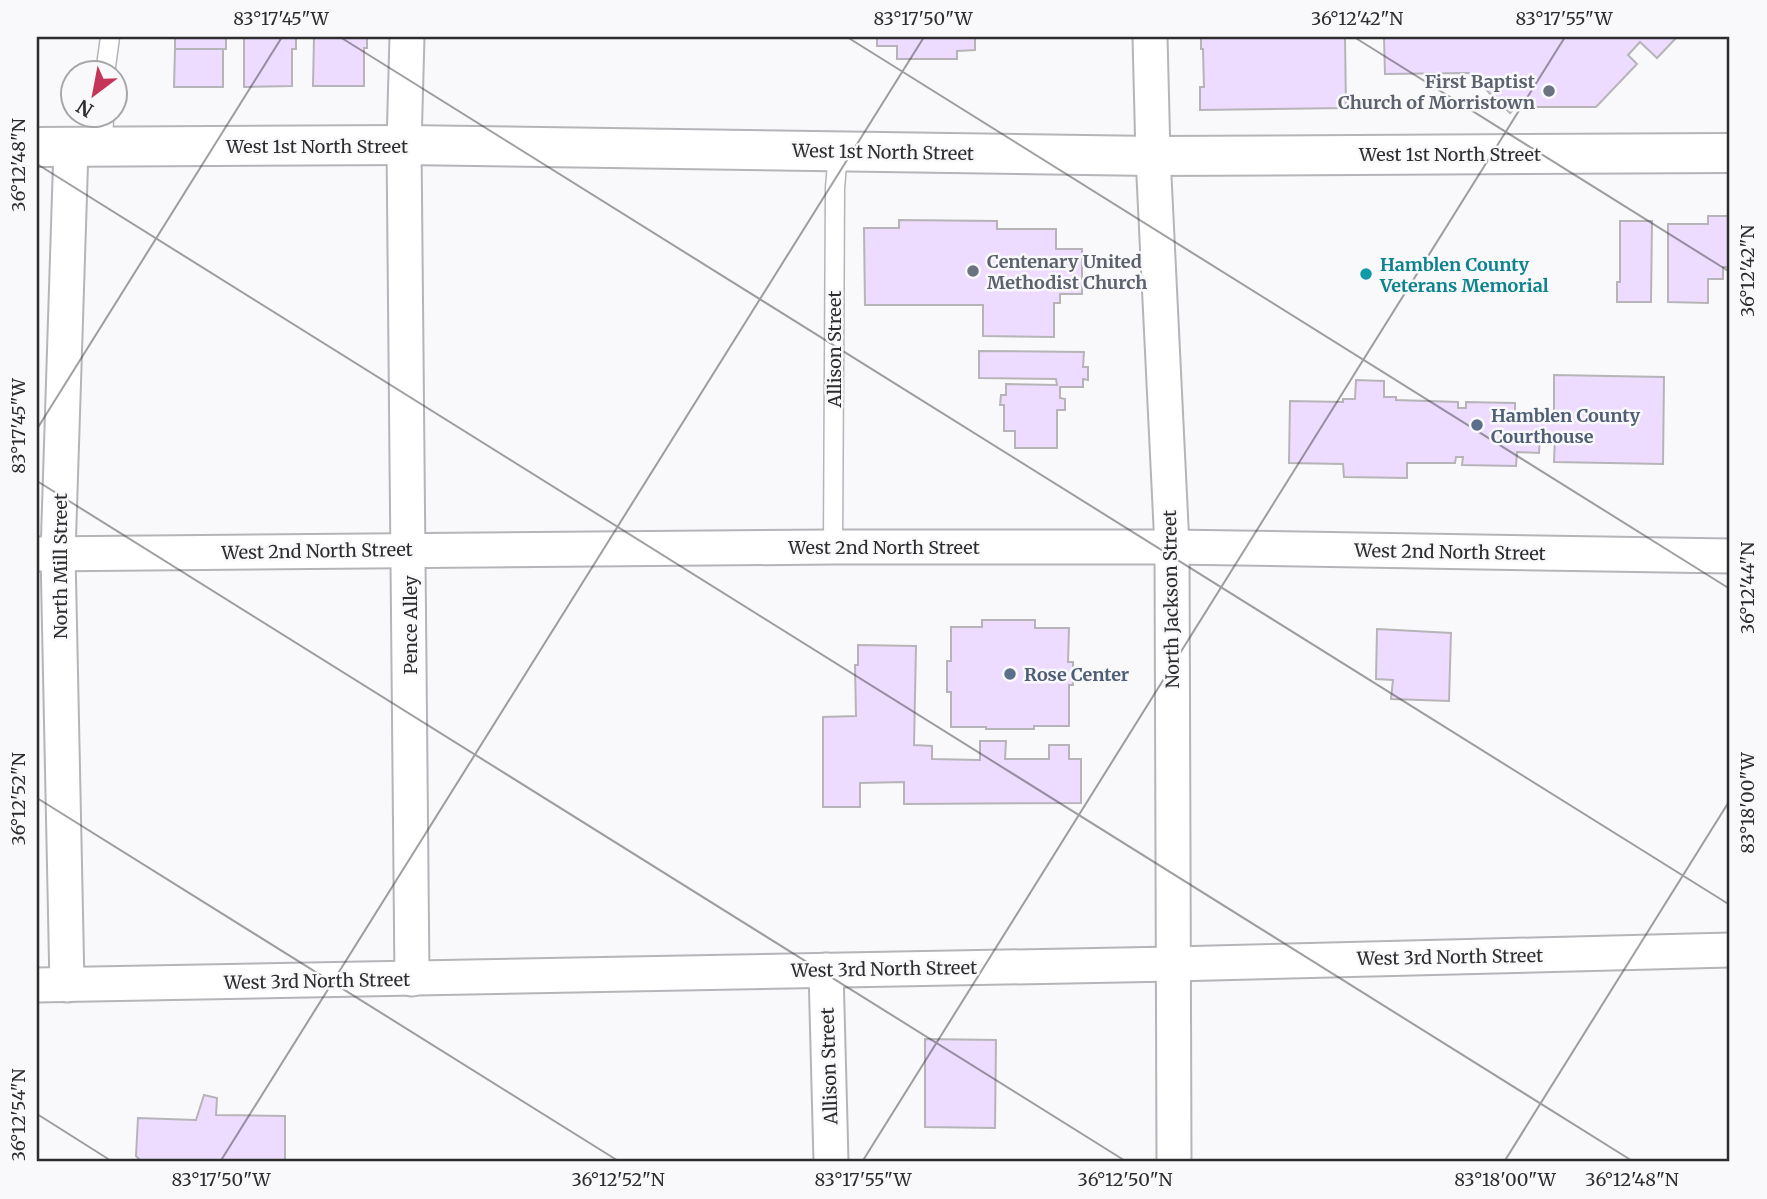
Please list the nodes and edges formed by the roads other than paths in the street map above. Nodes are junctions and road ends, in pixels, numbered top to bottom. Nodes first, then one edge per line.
1 (110, 37) edge
2 (407, 37) edge
3 (1150, 37) edge
4 (107, 60) edge
5 (79, 140) edge
6 (404, 145) junction
7 (838, 152) junction
8 (1730, 153) edge
9 (1153, 156) junction
10 (832, 547) junction
11 (1172, 547) junction
12 (409, 550) junction
13 (47, 554) edge
14 (1730, 556) edge
15 (1730, 950) edge
16 (1173, 964) junction
17 (826, 970) junction
18 (412, 979) junction
19 (52, 985) edge
20 (831, 1162) edge
21 (1174, 1162) edge

1 - 4 lane
2 - 6 street, Pence Alley
3 - 9 street, North Jackson Street
5 - 6 main road, West 1st North Street
5 - 13 street, North Mill Street
6 - 7 main road, West 1st North Street
6 - 12 street, Pence Alley
7 - 9 main road, West 1st North Street
7 - 10 lane, Allison Street
8 - 9 main road, West 1st North Street
9 - 11 street, North Jackson Street
10 - 11 street, West 2nd North Street
10 - 12 street, West 2nd North Street
11 - 14 street, West 2nd North Street
11 - 16 street, North Jackson Street
12 - 13 street, West 2nd North Street
12 - 18 street, Pence Alley
13 - 19 street, North Mill Street
15 - 16 street, West 3rd North Street
16 - 17 street, West 3rd North Street
16 - 21 street, North Jackson Street
17 - 18 street, West 3rd North Street
17 - 20 street, Allison Street
18 - 19 street, West 3rd North Street

